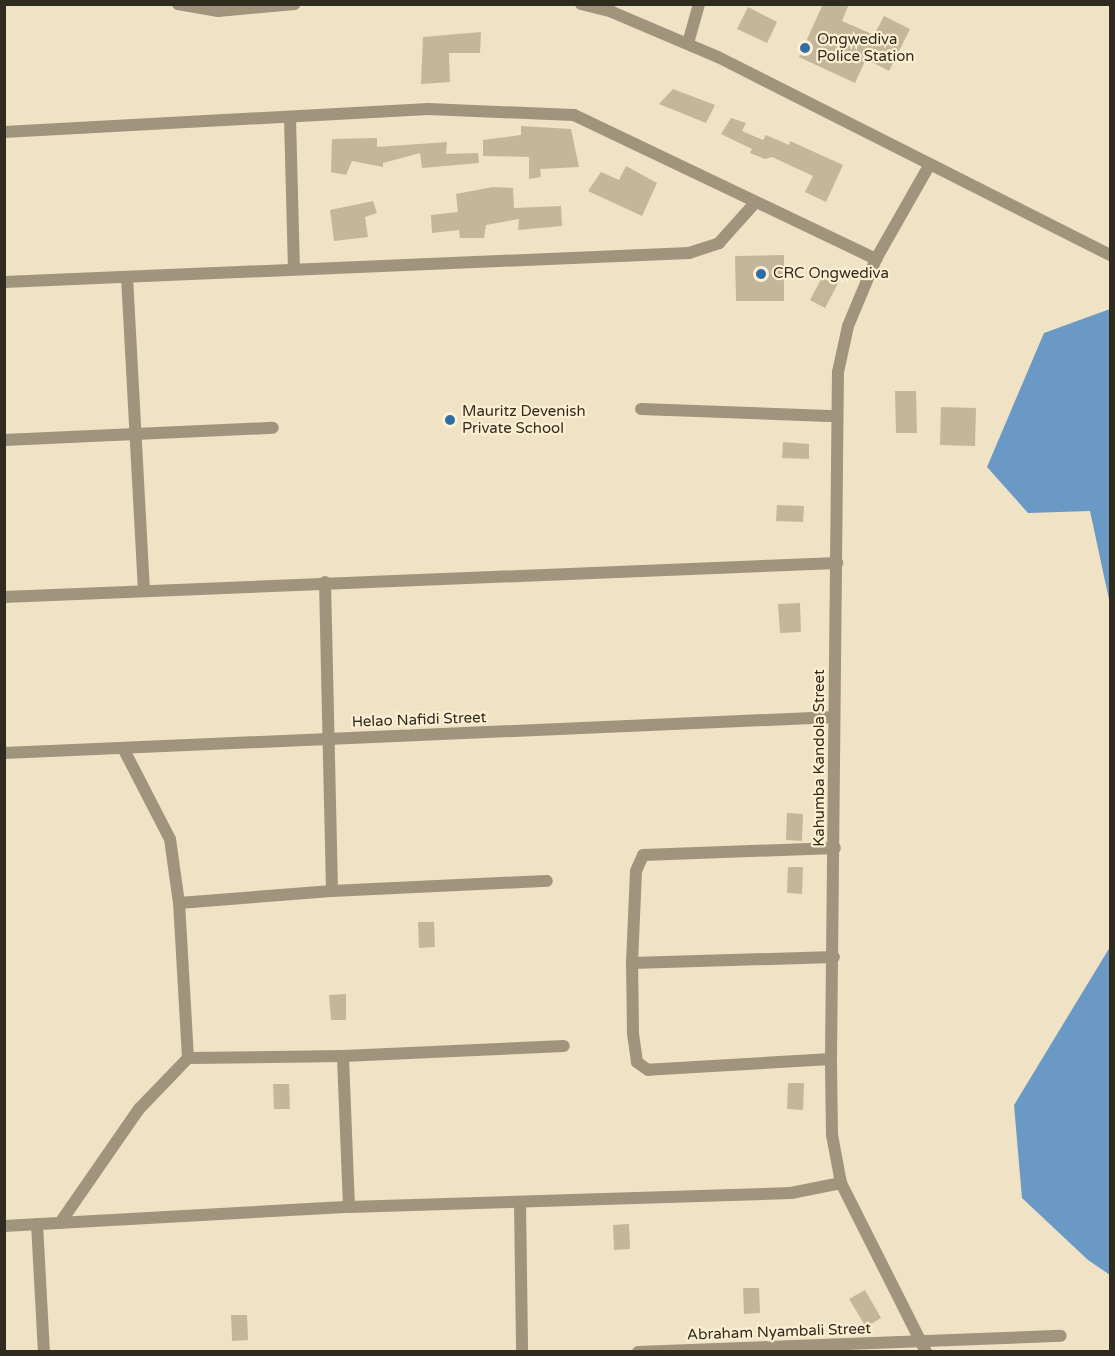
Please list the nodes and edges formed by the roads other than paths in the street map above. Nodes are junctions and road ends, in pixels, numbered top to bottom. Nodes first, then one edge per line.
1 (178, 4) edge
2 (295, 4) edge
3 (581, 4) edge
4 (699, 4) edge
5 (688, 43) junction
6 (290, 118) junction
7 (4, 132) edge
8 (930, 164) junction
9 (754, 204) junction
10 (1110, 255) edge
11 (876, 259) junction
12 (294, 269) junction
13 (127, 277) junction
14 (4, 282) edge
15 (641, 409) dead end
16 (836, 416) junction
17 (273, 428) dead end
18 (135, 434) junction
19 (4, 440) edge
20 (837, 563) junction
21 (325, 582) junction
22 (144, 590) junction
23 (4, 597) edge
24 (834, 717) junction
25 (329, 738) junction
26 (123, 748) junction
27 (4, 753) edge
28 (835, 848) junction
29 (547, 881) dead end
30 (332, 891) junction
31 (179, 903) junction
32 (834, 957) junction
33 (632, 963) junction
34 (564, 1046) dead end
35 (343, 1056) junction
36 (188, 1058) junction
37 (831, 1059) junction
38 (841, 1183) junction
39 (520, 1202) junction
40 (350, 1207) junction
41 (60, 1223) junction
42 (37, 1224) junction
43 (4, 1226) edge
44 (1061, 1336) dead end
45 (924, 1347) edge
46 (44, 1352) edge
47 (522, 1352) edge
48 (638, 1352) edge

1 - 2 street
3 - 5 street
4 - 5 street
5 - 8 street
6 - 7 street
6 - 9 street
6 - 12 street
8 - 10 street
8 - 11 street, Kahumba Kandola Street
9 - 11 street
9 - 12 street
11 - 16 street, Kahumba Kandola Street
12 - 13 street
13 - 14 street
13 - 18 street
15 - 16 street
16 - 20 street, Kahumba Kandola Street
17 - 18 street
18 - 19 street
18 - 22 street
20 - 21 street
20 - 24 street, Kahumba Kandola Street
21 - 22 street
21 - 25 street
22 - 23 street
24 - 25 street, Helao Nafidi Street
24 - 28 street, Kahumba Kandola Street
25 - 26 street, Helao Nafidi Street
25 - 30 street
26 - 27 street, Helao Nafidi Street
26 - 31 street
28 - 32 street, Kahumba Kandola Street
28 - 33 street
29 - 30 street
30 - 31 street
31 - 36 street
32 - 33 street
32 - 37 street, Kahumba Kandola Street
33 - 37 street
34 - 35 street
35 - 36 street
35 - 40 street
36 - 41 street
37 - 38 street, Kahumba Kandola Street
38 - 39 street
38 - 45 street, Kahumba Kandola Street
39 - 40 street
39 - 47 street
40 - 41 street
41 - 42 street
42 - 43 street
42 - 46 street
44 - 45 street, Abraham Nyambali Street
45 - 48 street, Abraham Nyambali Street

